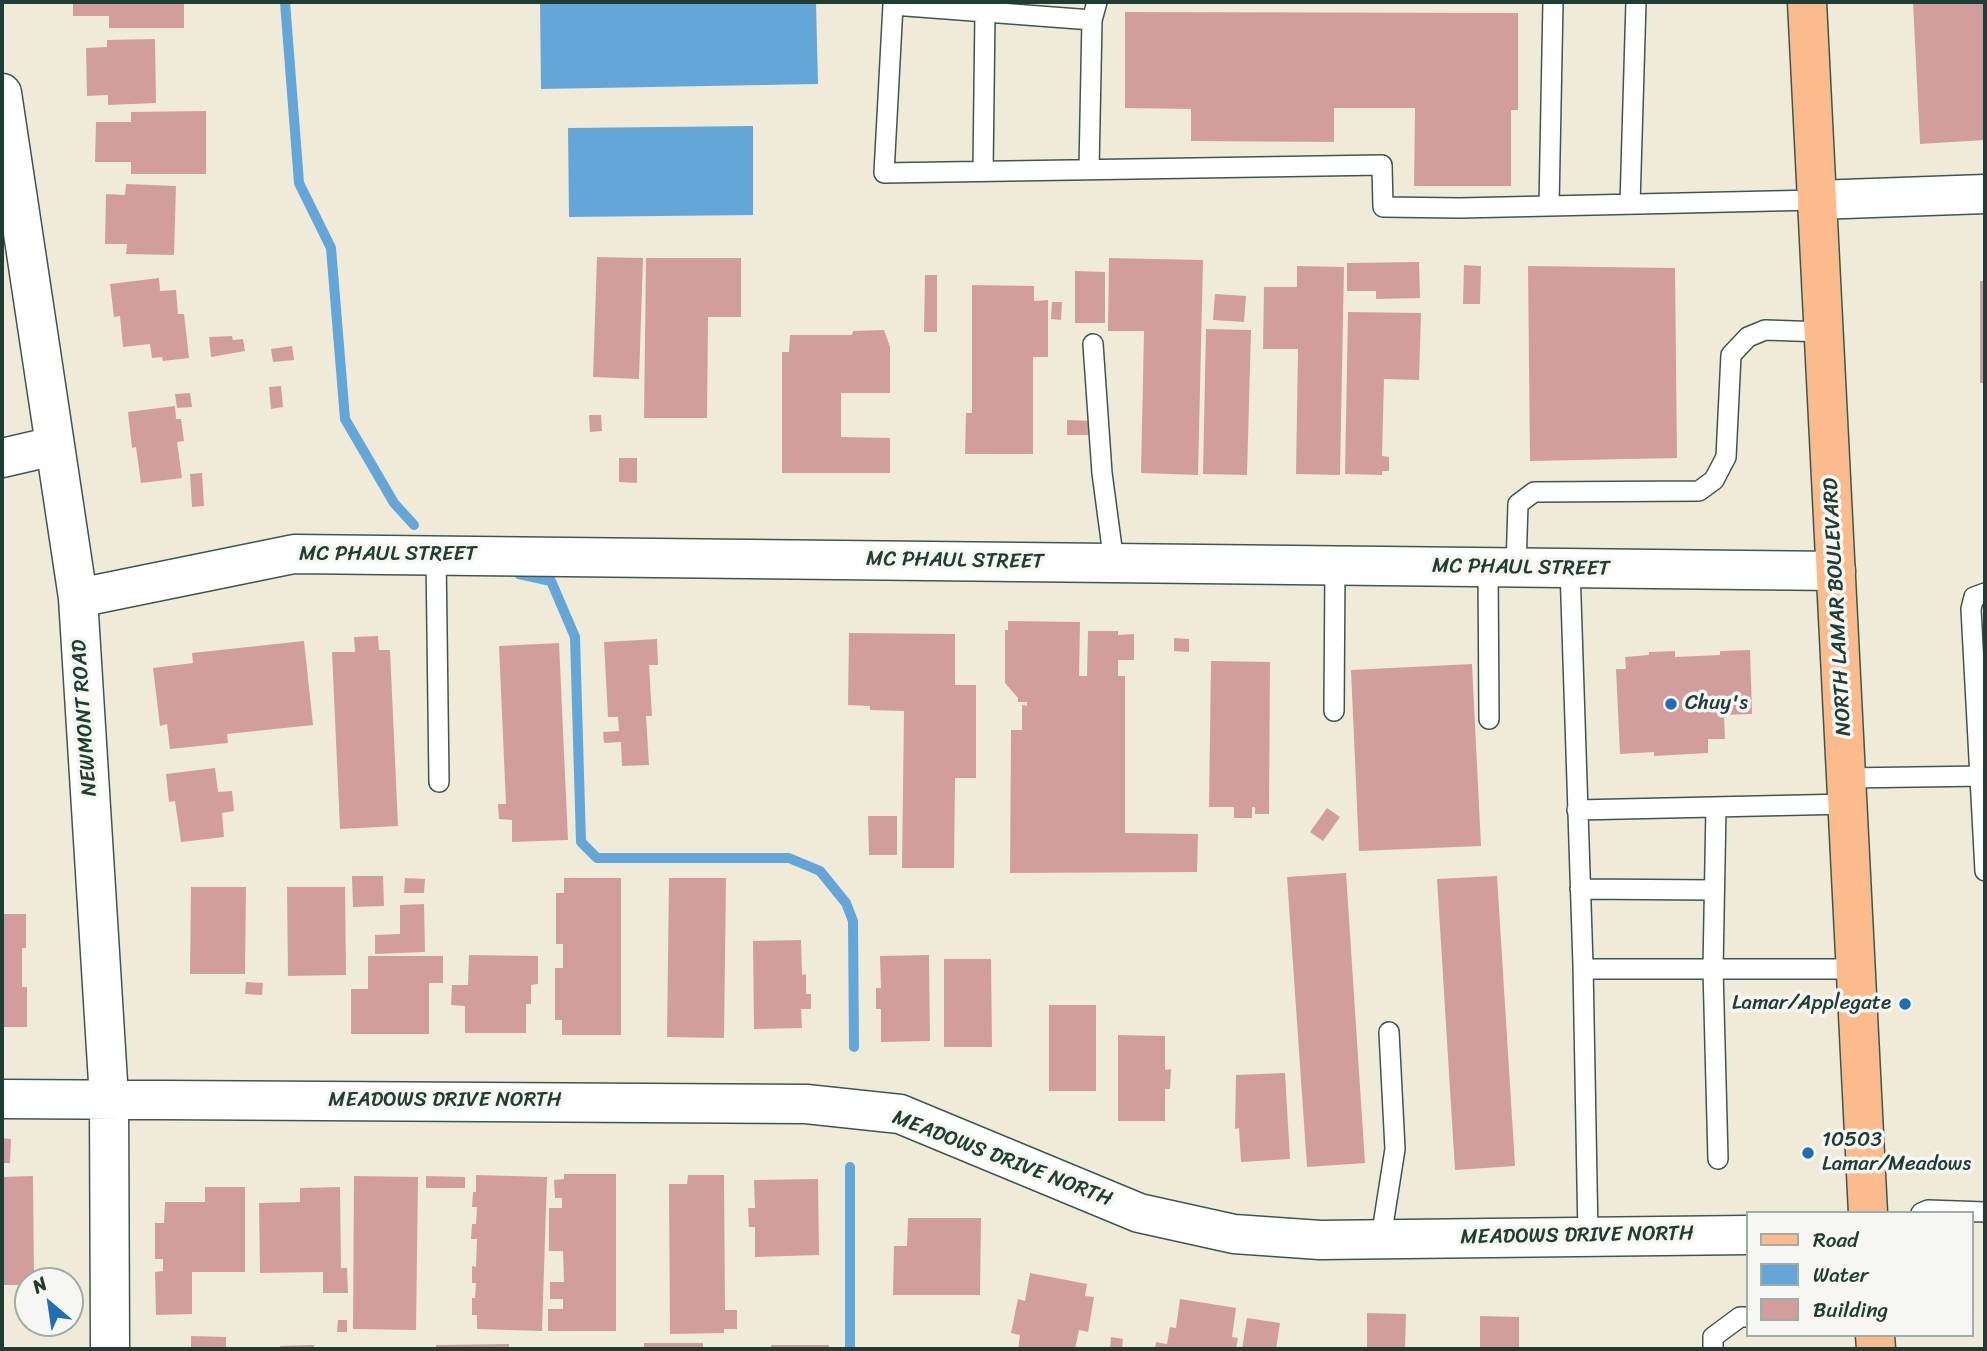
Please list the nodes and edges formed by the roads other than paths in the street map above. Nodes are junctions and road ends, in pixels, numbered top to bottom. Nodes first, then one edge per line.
1 (1553, 2) edge
2 (1636, 2) edge
3 (1807, 2) edge
4 (1095, 11) edge
5 (985, 12) junction
6 (2, 93) edge
7 (1090, 169) junction
8 (983, 171) junction
9 (1985, 194) edge
10 (1816, 200) junction
11 (1630, 204) junction
12 (1549, 206) junction
13 (1824, 332) junction
14 (1093, 344) dead end
15 (54, 446) junction
16 (2, 458) edge
17 (436, 555) junction
18 (1114, 563) junction
19 (1335, 565) junction
20 (1502, 567) junction
21 (1570, 568) junction
22 (1836, 571) junction
23 (1985, 593) edge
24 (78, 598) junction
25 (1334, 711) dead end
26 (1489, 719) dead end
27 (1983, 776) edge
28 (439, 782) dead end
29 (1847, 791) junction
30 (1716, 807) junction
31 (1577, 810) junction
32 (1985, 871) edge
33 (1580, 889) junction
34 (1714, 890) junction
35 (1583, 969) junction
36 (1713, 969) junction
37 (1856, 969) junction
38 (1389, 1032) dead end
39 (2, 1098) edge
40 (108, 1098) junction
41 (1718, 1158) dead end
42 (1868, 1211) edge
43 (1926, 1211) edge
44 (1956, 1211) edge
45 (1745, 1235) edge
46 (1588, 1236) junction
47 (1381, 1238) junction
48 (1745, 1317) edge
49 (110, 1349) edge
50 (1713, 1349) edge

1 - 12 lane
2 - 11 lane
3 - 10 main road, NORTH LAMAR BOULEVARD
4 - 5 lane
4 - 7 lane
5 - 8 lane
5 - 8 lane
6 - 15 street, NEWMONT ROAD
7 - 8 lane
7 - 12 lane
9 - 10 street
10 - 11 lane
10 - 13 main road, NORTH LAMAR BOULEVARD
11 - 12 lane
13 - 20 lane
13 - 22 main road, NORTH LAMAR BOULEVARD
14 - 18 lane
15 - 16 street
15 - 24 street, NEWMONT ROAD
17 - 18 street, MC PHAUL STREET
17 - 24 street, MC PHAUL STREET
17 - 28 lane
18 - 19 street, MC PHAUL STREET
19 - 20 street, MC PHAUL STREET
19 - 25 lane
20 - 21 street, MC PHAUL STREET
20 - 26 lane
21 - 22 street, MC PHAUL STREET
21 - 31 lane
22 - 29 main road, NORTH LAMAR BOULEVARD
23 - 27 lane
24 - 40 street, NEWMONT ROAD
27 - 29 lane
27 - 32 lane
29 - 30 lane
29 - 37 main road, NORTH LAMAR BOULEVARD
30 - 31 lane
30 - 34 lane
31 - 33 lane
33 - 34 lane
33 - 35 lane
34 - 36 lane
35 - 36 lane
35 - 46 lane
36 - 37 lane
36 - 41 lane
37 - 42 main road, NORTH LAMAR BOULEVARD
38 - 47 lane
39 - 40 street, MEADOWS DRIVE NORTH
40 - 47 street, MEADOWS DRIVE NORTH
40 - 49 street, NEWMONT ROAD
43 - 44 lane
45 - 46 street, MEADOWS DRIVE NORTH
46 - 47 street, MEADOWS DRIVE NORTH
48 - 50 lane

